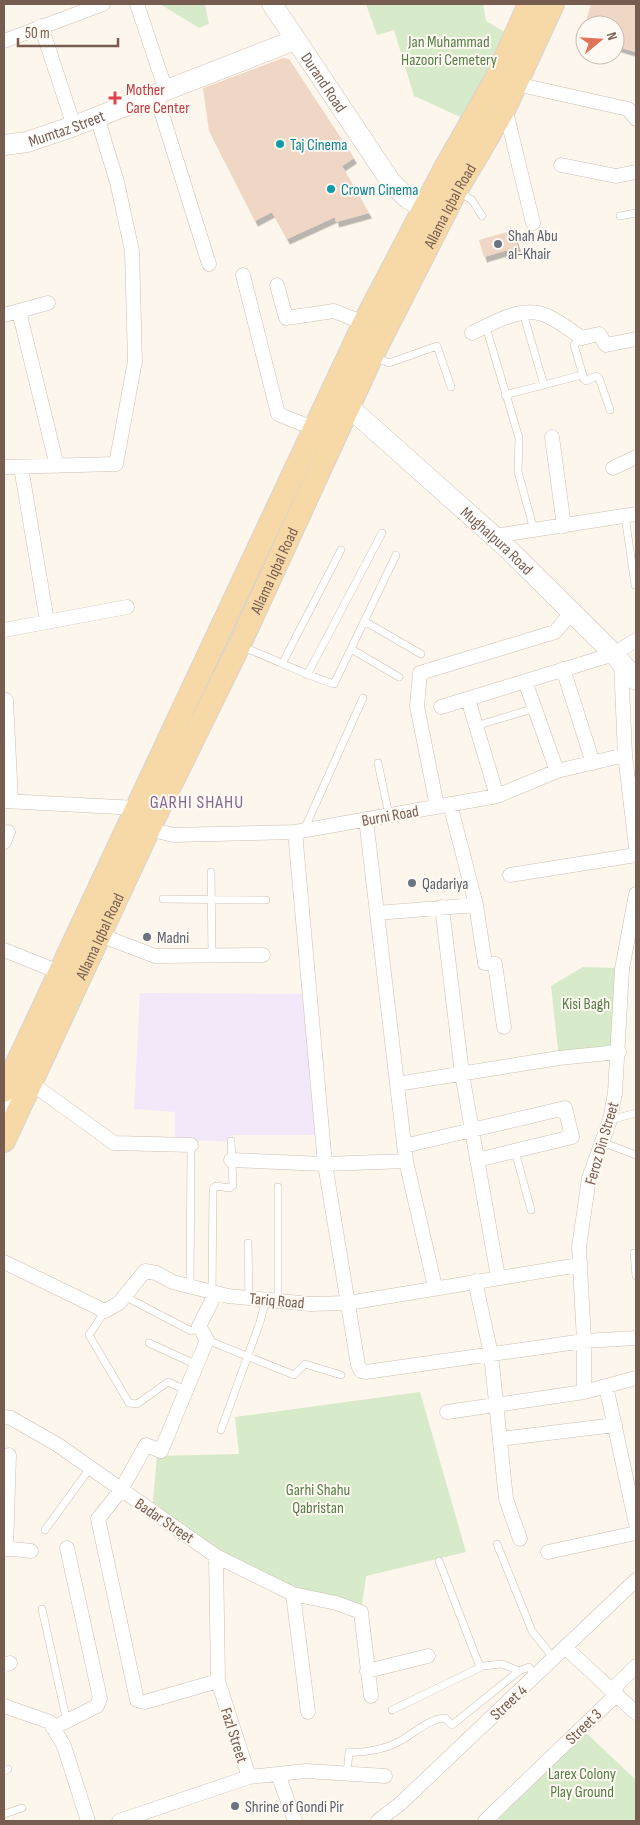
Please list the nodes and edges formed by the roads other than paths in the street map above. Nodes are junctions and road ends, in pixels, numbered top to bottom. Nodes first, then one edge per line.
1 (103, 4) edge
2 (137, 4) edge
3 (272, 4) edge
4 (528, 4) edge
5 (553, 4) edge
6 (41, 26) junction
7 (295, 40) junction
8 (4, 41) edge
9 (516, 84) junction
10 (161, 93) junction
11 (505, 108) junction
12 (97, 117) junction
13 (636, 119) edge
14 (74, 126) junction
15 (4, 145) edge
16 (561, 165) dead end
17 (636, 172) edge
18 (456, 191) junction
19 (433, 213) junction
20 (636, 213) edge
21 (482, 216) dead end
22 (620, 216) dead end
23 (533, 223) dead end
24 (209, 264) dead end
25 (243, 275) dead end
26 (278, 285) dead end
27 (48, 303) dead end
28 (19, 311) junction
29 (523, 313) junction
30 (4, 315) edge
31 (364, 323) junction
32 (486, 327) junction
33 (472, 333) dead end
34 (582, 338) junction
35 (636, 339) edge
36 (372, 356) junction
37 (582, 375) junction
38 (544, 385) junction
39 (450, 387) dead end
40 (505, 395) junction
41 (350, 408) junction
42 (610, 410) dead end
43 (315, 429) junction
44 (552, 436) dead end
45 (636, 457) edge
46 (57, 466) junction
47 (4, 467) edge
48 (21, 467) junction
49 (613, 468) dead end
50 (631, 515) edge
51 (564, 526) junction
52 (534, 530) junction
53 (382, 533) dead end
54 (494, 536) junction
55 (341, 550) dead end
56 (396, 555) dead end
57 (634, 585) dead end
58 (126, 607) dead end
59 (572, 612) junction
60 (47, 621) junction
61 (364, 621) junction
62 (4, 630) edge
63 (636, 640) edge
64 (351, 649) junction
65 (208, 653) junction
66 (421, 654) dead end
67 (235, 655) junction
68 (617, 658) junction
69 (283, 662) junction
70 (563, 669) junction
71 (307, 676) junction
72 (399, 677) dead end
73 (636, 680) edge
74 (526, 681) junction
75 (363, 698) dead end
76 (468, 699) junction
77 (6, 700) dead end
78 (441, 707) dead end
79 (535, 708) junction
80 (476, 726) junction
81 (625, 755) junction
82 (378, 763) dead end
83 (593, 763) junction
84 (557, 771) junction
85 (497, 796) junction
86 (7, 801) edge
87 (443, 805) junction
88 (137, 808) junction
89 (389, 815) junction
90 (634, 816) edge
91 (366, 819) junction
92 (149, 829) junction
93 (300, 831) junction
94 (636, 847) edge
95 (636, 855) edge
96 (211, 872) dead end
97 (510, 876) dead end
98 (636, 894) edge
99 (164, 899) dead end
100 (211, 900) junction
101 (266, 900) dead end
102 (476, 904) junction
103 (442, 908) junction
104 (377, 913) junction
105 (100, 935) junction
106 (631, 938) edge
107 (4, 950) edge
108 (263, 955) dead end
109 (212, 956) junction
110 (59, 972) junction
111 (504, 1027) dead end
112 (619, 1052) junction
113 (462, 1074) junction
114 (31, 1083) junction
115 (397, 1084) junction
116 (4, 1091) edge
117 (11, 1110) edge
118 (636, 1112) edge
119 (610, 1120) junction
120 (471, 1129) junction
121 (4, 1141) edge
122 (231, 1142) dead end
123 (601, 1142) junction
124 (191, 1145) joint
125 (404, 1146) junction
126 (515, 1151) junction
127 (636, 1155) edge
128 (231, 1160) junction
129 (477, 1160) junction
130 (406, 1162) junction
131 (326, 1164) junction
132 (278, 1186) dead end
133 (531, 1210) dead end
134 (248, 1244) dead end
135 (634, 1253) dead end
136 (4, 1262) edge
137 (579, 1265) junction
138 (636, 1276) edge
139 (498, 1277) junction
140 (475, 1281) junction
141 (190, 1287) junction
142 (435, 1287) junction
143 (214, 1293) junction
144 (124, 1296) junction
145 (249, 1298) junction
146 (272, 1300) junction
147 (348, 1302) junction
148 (105, 1311) junction
149 (204, 1334) junction
150 (636, 1338) edge
151 (584, 1341) junction
152 (149, 1343) dead end
153 (491, 1354) junction
154 (248, 1355) junction
155 (197, 1365) junction
156 (341, 1375) dead end
157 (636, 1378) edge
158 (606, 1386) junction
159 (186, 1390) junction
160 (584, 1392) junction
161 (497, 1406) junction
162 (447, 1412) dead end
163 (4, 1417) edge
164 (614, 1424) junction
165 (221, 1430) dead end
166 (500, 1439) junction
167 (9, 1455) dead end
168 (90, 1468) junction
169 (122, 1490) junction
170 (636, 1524) edge
171 (45, 1530) dead end
172 (636, 1533) edge
173 (520, 1539) dead end
174 (497, 1544) dead end
175 (67, 1548) dead end
176 (5, 1549) edge
177 (31, 1551) dead end
178 (548, 1552) dead end
179 (216, 1556) junction
180 (440, 1561) dead end
181 (636, 1580) edge
182 (293, 1594) junction
183 (42, 1608) dead end
184 (566, 1648) junction
185 (428, 1656) dead end
186 (554, 1659) junction
187 (636, 1666) edge
188 (480, 1667) junction
189 (368, 1671) junction
190 (518, 1671) junction
191 (535, 1677) junction
192 (218, 1681) junction
193 (614, 1692) junction
194 (370, 1696) dead end
195 (4, 1706) edge
196 (392, 1710) dead end
197 (308, 1712) dead end
198 (636, 1713) edge
199 (67, 1723) junction
200 (53, 1728) junction
201 (278, 1774) junction
202 (346, 1774) junction
203 (385, 1776) dead end
204 (249, 1777) junction
205 (22, 1808) dead end
206 (4, 1814) edge
207 (493, 1819) edge
208 (88, 1821) edge
209 (119, 1821) edge
210 (295, 1821) edge
211 (378, 1821) edge

1 - 6 street
2 - 10 street
3 - 7 main road, Durand Road
4 - 19 main road, Allama Iqbal Road
5 - 9 main road, Allama Iqbal Road
6 - 8 street
6 - 14 street
7 - 10 main road, Mumtaz Street
7 - 19 main road, Durand Road
9 - 11 main road, Allama Iqbal Road
9 - 13 street
10 - 12 main road, Mumtaz Street
10 - 24 street
11 - 18 main road, Allama Iqbal Road
11 - 23 street
12 - 14 main road, Mumtaz Street
12 - 46 street
14 - 15 main road, Mumtaz Street
16 - 17 street
18 - 19 main road, Allama Iqbal Road
18 - 21 lane
19 - 31 main road, Allama Iqbal Road
19 - 36 main road, Allama Iqbal Road
20 - 22 lane
25 - 43 street
26 - 31 street
27 - 28 street
28 - 30 street
28 - 46 street
29 - 32 street
29 - 34 street
29 - 38 lane
31 - 43 main road, Allama Iqbal Road
32 - 33 street
32 - 40 lane
34 - 35 street
34 - 37 lane
36 - 39 lane
36 - 41 main road, Allama Iqbal Road
37 - 38 lane
37 - 42 lane
38 - 40 lane
40 - 52 lane
41 - 54 main road, Mughalpura Road
41 - 67 main road, Allama Iqbal Road
43 - 65 main road, Allama Iqbal Road
44 - 51 street
45 - 49 street
46 - 48 street
47 - 48 street
48 - 60 street
50 - 51 street
50 - 57 lane
51 - 52 street
52 - 54 street
53 - 71 lane
54 - 59 main road, Mughalpura Road
55 - 69 lane
56 - 61 lane
58 - 60 street
59 - 68 main road, Mughalpura Road
59 - 87 street
60 - 62 street
61 - 64 lane
61 - 66 lane
63 - 68 street
64 - 71 lane
64 - 72 lane
65 - 67 main road
65 - 88 main road, Allama Iqbal Road
67 - 69 lane
67 - 92 main road, Allama Iqbal Road
68 - 70 street
68 - 73 main road, Mughalpura Road
68 - 81 street
69 - 71 lane
70 - 74 street
70 - 83 street
74 - 76 street
74 - 79 street
75 - 93 lane
76 - 78 street
76 - 80 street
77 - 86 street
79 - 80 lane
79 - 84 street
80 - 85 street
81 - 83 street, Burni Road
81 - 90 street
82 - 89 lane
83 - 84 street, Burni Road
84 - 85 street, Burni Road
85 - 87 street, Burni Road
86 - 88 street
87 - 89 street, Burni Road
87 - 102 street
88 - 110 main road, Allama Iqbal Road
89 - 91 street, Burni Road
90 - 94 street
91 - 93 street, Burni Road
91 - 104 street
92 - 93 street, Burni Road
92 - 105 main road, Allama Iqbal Road
93 - 131 street
95 - 97 street
96 - 100 lane
98 - 106 street, Feroz Din Street
99 - 100 lane
100 - 101 lane
100 - 109 lane
102 - 103 street
102 - 111 street
103 - 104 street
103 - 113 street
104 - 115 street
105 - 109 street
105 - 114 main road, Allama Iqbal Road
106 - 112 street, Feroz Din Street
107 - 110 street
108 - 109 street
110 - 116 main road, Allama Iqbal Road
112 - 113 street
112 - 119 street, Feroz Din Street
113 - 115 street
113 - 120 street
114 - 117 main road, Allama Iqbal Road
114 - 124 street
115 - 125 street
117 - 121 main road, Allama Iqbal Road
118 - 119 lane
119 - 123 street, Feroz Din Street
120 - 125 street
120 - 126 street
120 - 129 street
122 - 128 lane
123 - 127 lane
123 - 137 street, Feroz Din Street
124 - 141 lane
125 - 130 street
126 - 129 street
126 - 133 lane
128 - 131 street
128 - 143 lane
129 - 139 street
130 - 131 street
130 - 142 street
131 - 147 street
132 - 146 lane
134 - 145 lane
135 - 138 lane
136 - 148 street
137 - 139 street, Tariq Road
137 - 151 street, Feroz Din Street
139 - 140 street, Tariq Road
140 - 142 street, Tariq Road
140 - 153 street
141 - 143 street, Tariq Road
141 - 144 street, Tariq Road
142 - 147 street, Tariq Road
143 - 145 street, Tariq Road
143 - 149 street
144 - 148 street, Tariq Road
144 - 149 lane
145 - 146 street, Tariq Road
146 - 147 street, Tariq Road
146 - 154 lane
147 - 153 street
148 - 159 lane
149 - 154 lane
149 - 155 street
150 - 151 street
151 - 153 street
151 - 160 street, Feroz Din Street
152 - 155 lane
153 - 161 street
154 - 156 lane
154 - 165 lane
155 - 159 street
157 - 158 street
158 - 160 street
158 - 164 street
159 - 169 street
160 - 161 street
161 - 162 street
161 - 166 street
163 - 168 street, Badar Street
164 - 166 street
164 - 170 street
166 - 173 street
167 - 176 street
168 - 169 street, Badar Street
168 - 171 lane
169 - 179 street, Badar Street
169 - 192 street
172 - 178 street
174 - 186 lane
175 - 199 street
176 - 177 street
179 - 182 street, Badar Street
179 - 192 street, Fazl Street
180 - 188 lane
181 - 184 street, Street 4
182 - 189 street, Badar Street
182 - 197 street
183 - 199 lane
184 - 186 street, Street 4
184 - 193 street
185 - 189 street
186 - 191 street, Street 4
187 - 193 street, Street 3
188 - 190 lane
188 - 196 lane
189 - 194 street
190 - 191 lane
190 - 202 lane
191 - 211 street, Street 4
192 - 204 street, Fazl Street
193 - 198 street
193 - 207 street, Street 3
195 - 200 street
199 - 200 street
200 - 208 street
201 - 202 street
201 - 204 street
201 - 210 street
202 - 203 street
204 - 209 street, Fazl Street
205 - 206 lane

